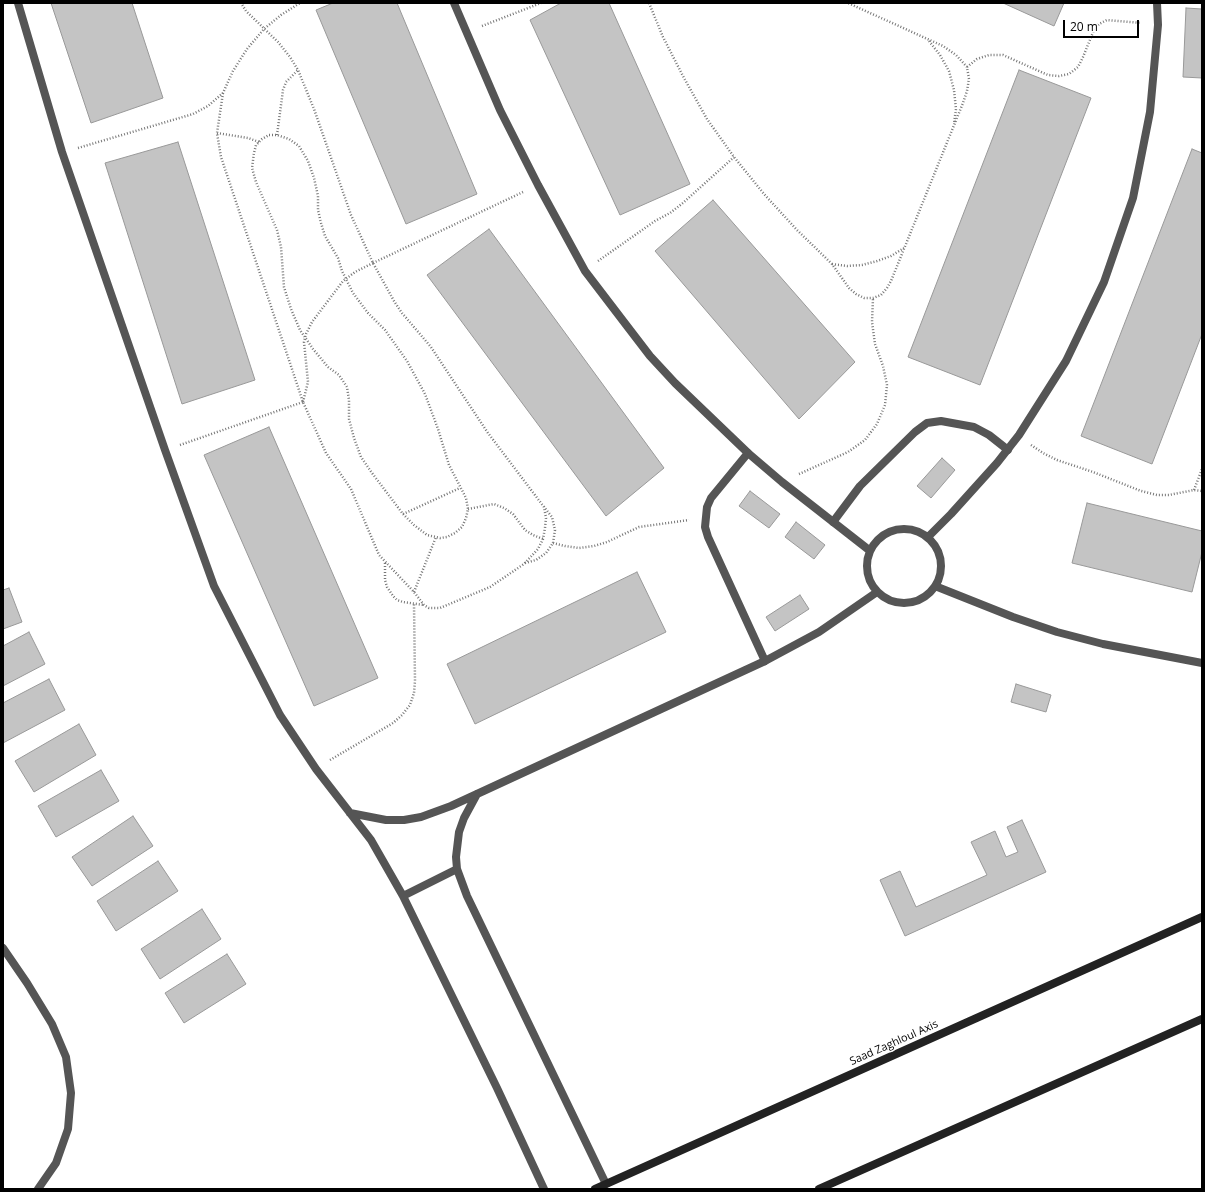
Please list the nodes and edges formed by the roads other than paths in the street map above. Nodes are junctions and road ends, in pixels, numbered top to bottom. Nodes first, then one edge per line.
1 (18, 3) edge
2 (454, 3) edge
3 (1157, 3) edge
4 (1008, 450) junction
5 (748, 453) junction
6 (833, 522) junction
7 (928, 537) junction
8 (869, 550) junction
9 (935, 586) junction
10 (877, 592) junction
11 (764, 661) junction
12 (1202, 663) edge
13 (477, 794) junction
14 (350, 813) junction
15 (458, 868) junction
16 (403, 896) junction
17 (1202, 917) edge
18 (3, 948) edge
19 (1202, 1019) edge
20 (606, 1184) junction
21 (38, 1189) edge
22 (544, 1189) edge
23 (595, 1189) edge
24 (820, 1189) edge

1 - 14 street
2 - 5 street
3 - 4 street
4 - 6 street
4 - 7 street
5 - 6 street
5 - 11 street
6 - 8 street
7 - 8 street
7 - 9 street
8 - 10 street
9 - 10 street
9 - 12 street
10 - 11 street
11 - 13 street
13 - 14 street
13 - 15 street
14 - 16 street
15 - 16 street
15 - 20 street
16 - 22 street
17 - 20 main road, Saad Zaghloul Axis
18 - 21 street
19 - 24 main road
20 - 23 main road, Saad Zaghloul Axis

